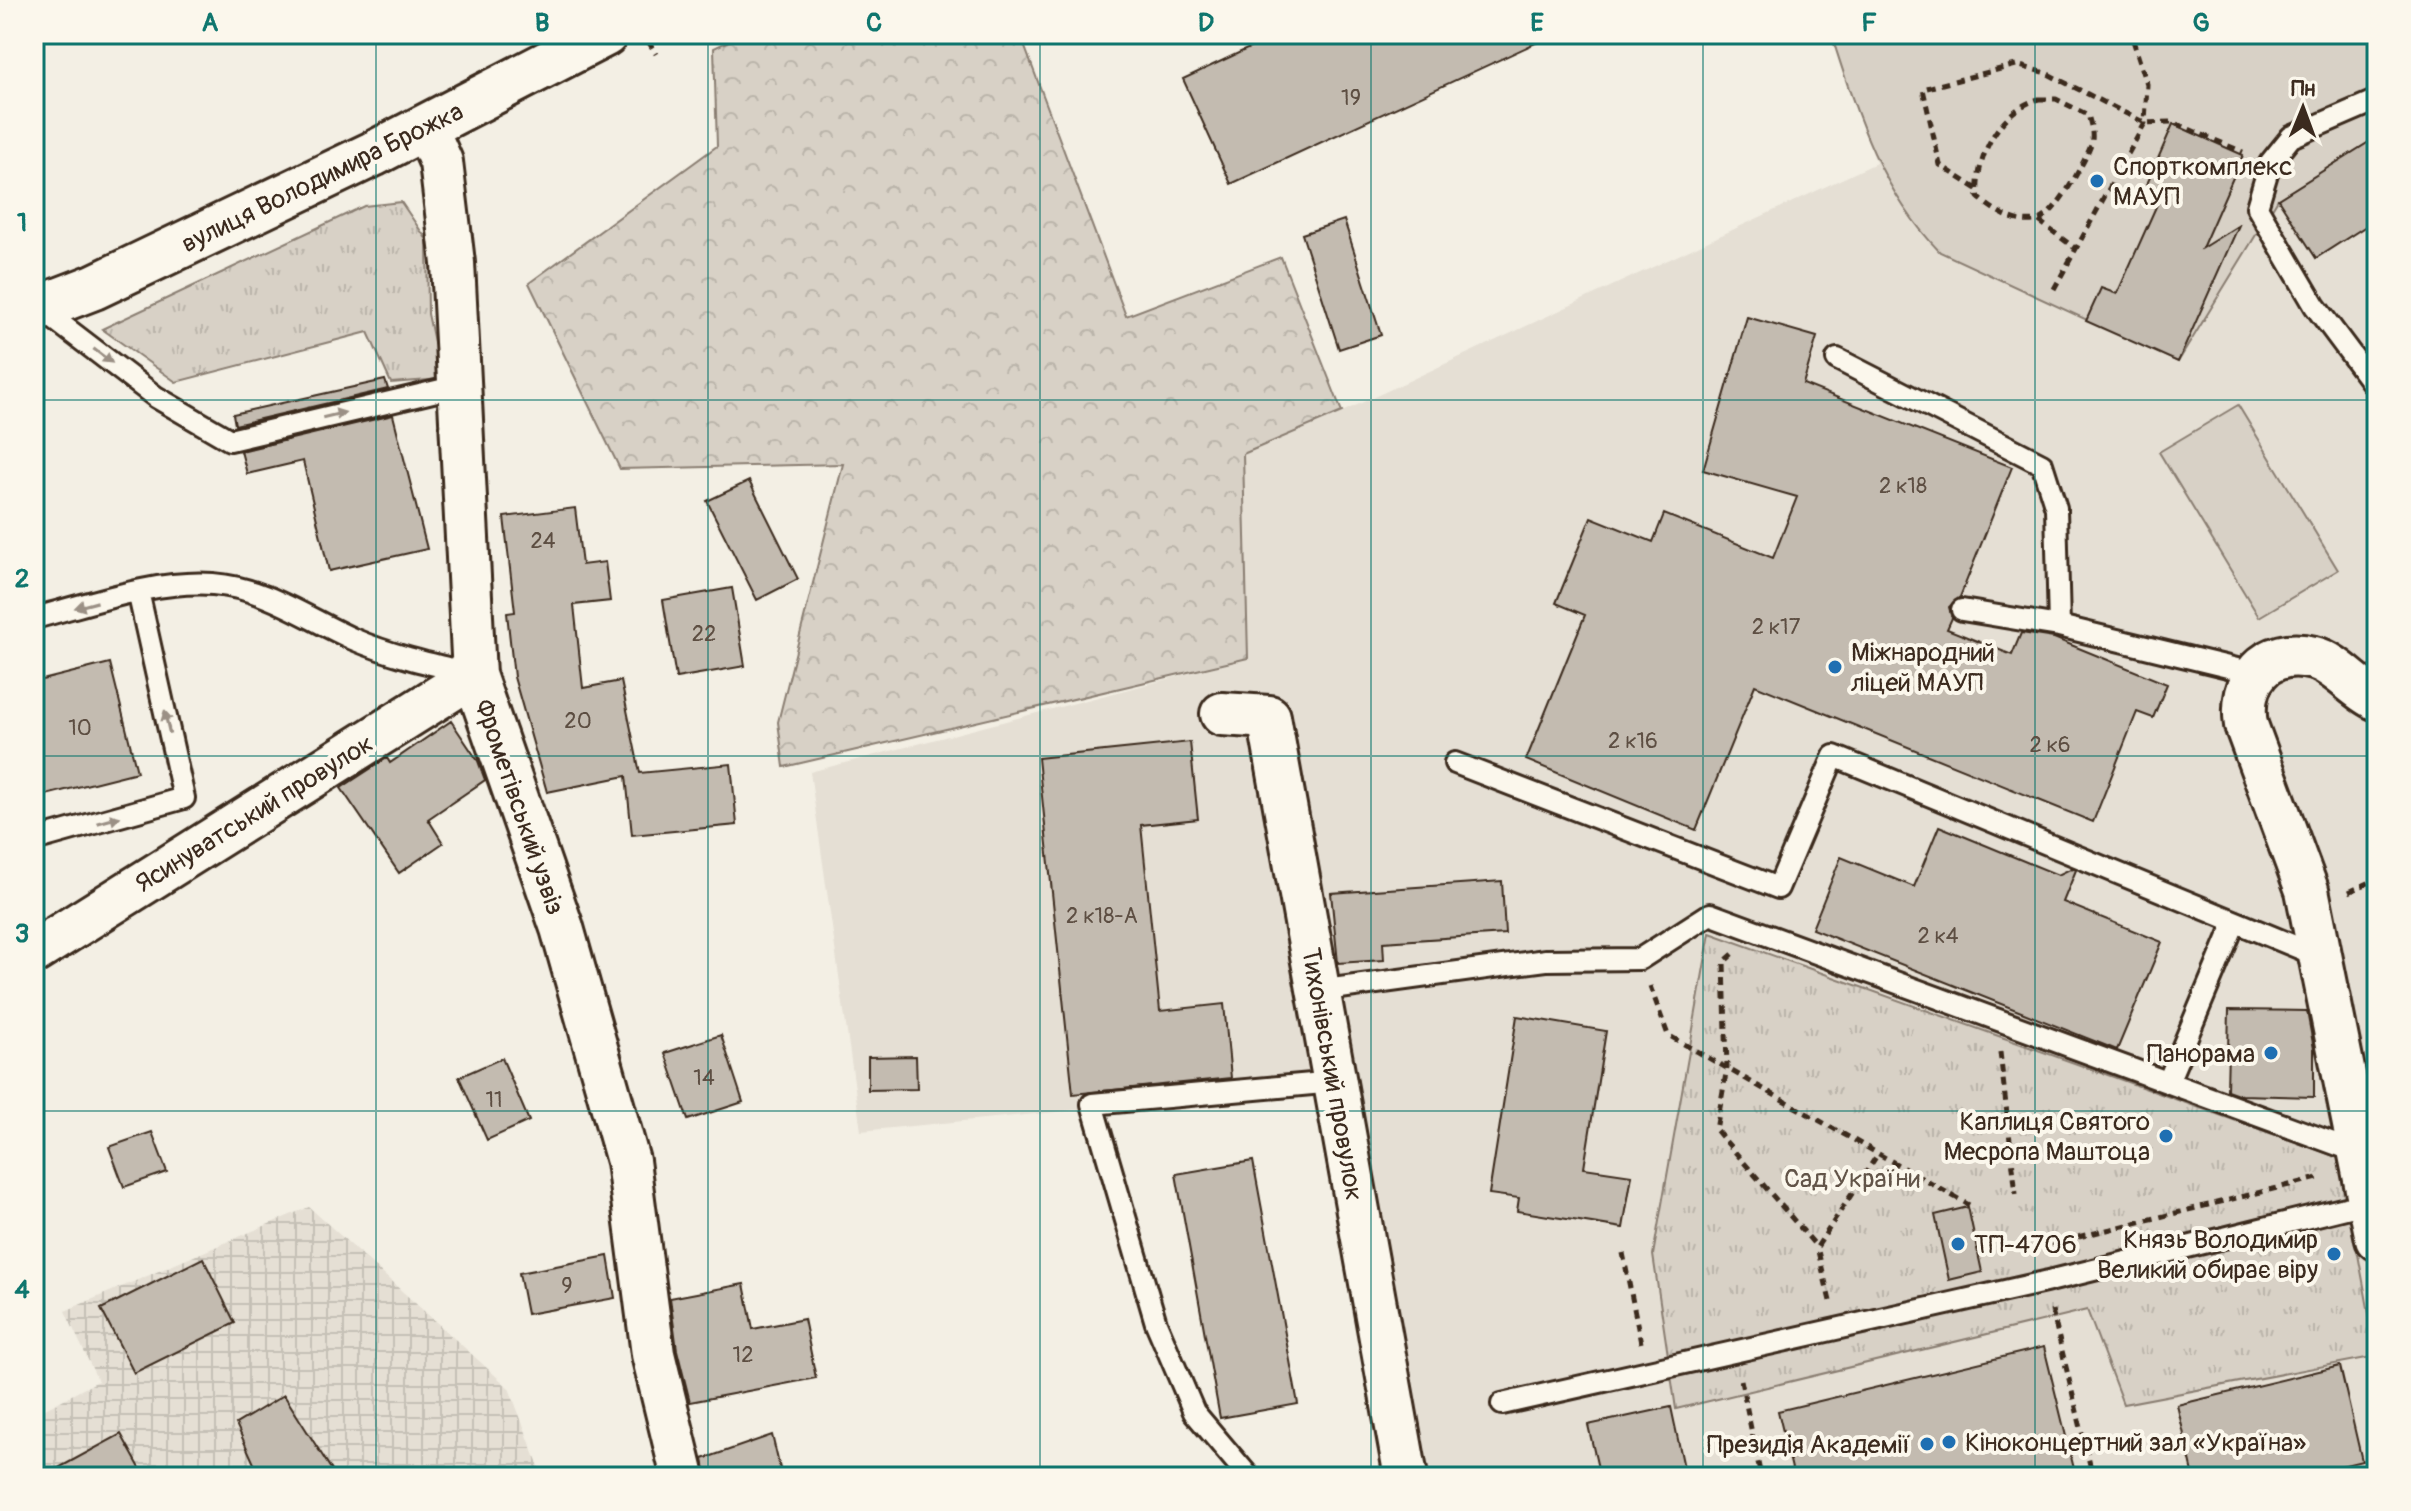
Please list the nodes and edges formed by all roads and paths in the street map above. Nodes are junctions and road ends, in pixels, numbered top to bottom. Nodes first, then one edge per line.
1 (2131, 34) edge
2 (597, 36) edge
3 (2377, 100) edge
4 (2145, 123) junction
5 (426, 128) junction
6 (2270, 163) junction
7 (1977, 189) junction
8 (2039, 221) junction
9 (2076, 249) junction
10 (2054, 289) dead end
11 (37, 310) edge
12 (1837, 359) dead end
13 (462, 385) junction
14 (2377, 389) edge
15 (138, 591) junction
16 (1962, 610) dead end
17 (34, 618) edge
18 (2059, 626) junction
19 (2253, 673) junction
20 (474, 675) junction
21 (2377, 699) edge
22 (1222, 714) dead end
23 (1455, 763) dead end
24 (34, 840) edge
25 (2235, 922) junction
26 (1755, 930) junction
27 (34, 952) edge
28 (2321, 957) junction
29 (1640, 959) junction
30 (1318, 991) junction
31 (1996, 1019) junction
32 (1727, 1068) junction
33 (1334, 1082) junction
34 (2168, 1082) junction
35 (1878, 1154) junction
36 (2367, 1190) edge
37 (2016, 1194) dead end
38 (1969, 1205) dead end
39 (1817, 1247) junction
40 (2038, 1247) dead end
41 (1623, 1253) dead end
42 (2045, 1282) junction
43 (1834, 1316) dead end
44 (1735, 1352) junction
45 (1647, 1371) junction
46 (1502, 1404) dead end
47 (2377, 1466) edge
48 (683, 1477) edge
49 (1249, 1477) edge
50 (1406, 1477) edge
51 (1761, 1477) edge
52 (2093, 1477) edge
53 (2362, 1477) edge

1 - 4 path
2 - 5 main road, вулиця Володимира Брожка
3 - 6 lane
4 - 6 path
4 - 7 path
4 - 9 path
5 - 11 main road, вулиця Володимира Брожка
5 - 13 street, Фрометівський узвіз
6 - 14 lane
7 - 8 path
7 - 8 path
8 - 9 path
9 - 10 path
11 -> 13 lane
12 - 18 lane
13 - 20 street, Фрометівський узвіз
15 -> 17 lane
15 - 20 lane
24 -> 15 lane
16 - 18 lane
18 - 19 lane
19 - 21 street
19 - 28 street
20 - 27 street, Ясинуватський провулок
20 - 48 street, Фрометівський узвіз
22 - 30 street, Тихонівський провулок
23 - 25 lane
25 - 28 lane
25 - 34 lane
26 - 29 lane
26 - 31 lane
26 - 32 path
28 - 36 street
29 - 30 lane
29 - 32 path
30 - 33 street, Тихонівський провулок
31 - 34 lane
31 - 37 path
32 - 35 path
32 - 39 path
33 - 49 lane
33 - 50 street, Тихонівський провулок
34 - 36 lane
35 - 38 path
35 - 39 path
36 - 40 path
36 - 42 lane
39 - 43 path
41 - 45 path
42 - 44 lane
42 - 52 path
44 - 45 lane
44 - 51 path
45 - 46 lane
47 - 53 path

